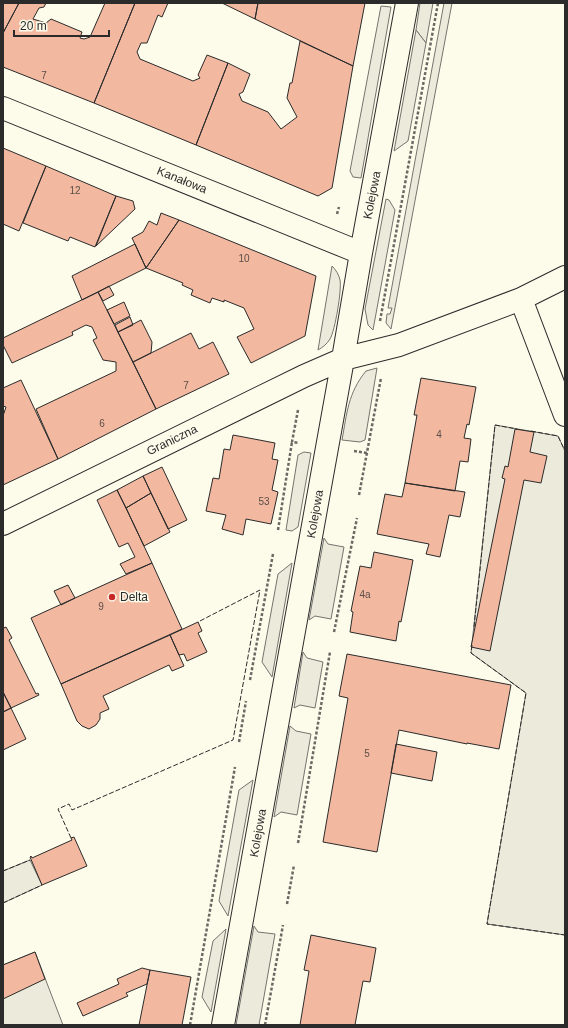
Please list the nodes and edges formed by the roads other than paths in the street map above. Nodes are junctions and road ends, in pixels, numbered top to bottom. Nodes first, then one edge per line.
1 (407, 3) edge
2 (3, 108) edge
3 (361, 253) junction
4 (565, 277) edge
5 (521, 299) junction
6 (343, 359) junction
7 (565, 415) edge
8 (3, 524) edge
9 (223, 1025) edge

1 - 3 street, Kolejowa
2 - 3 street, Kanałowa
3 - 6 street, Kolejowa
4 - 5 street, Graniczna
5 - 6 street, Graniczna
5 - 7 street
6 - 8 street, Graniczna
6 - 9 street, Kolejowa

